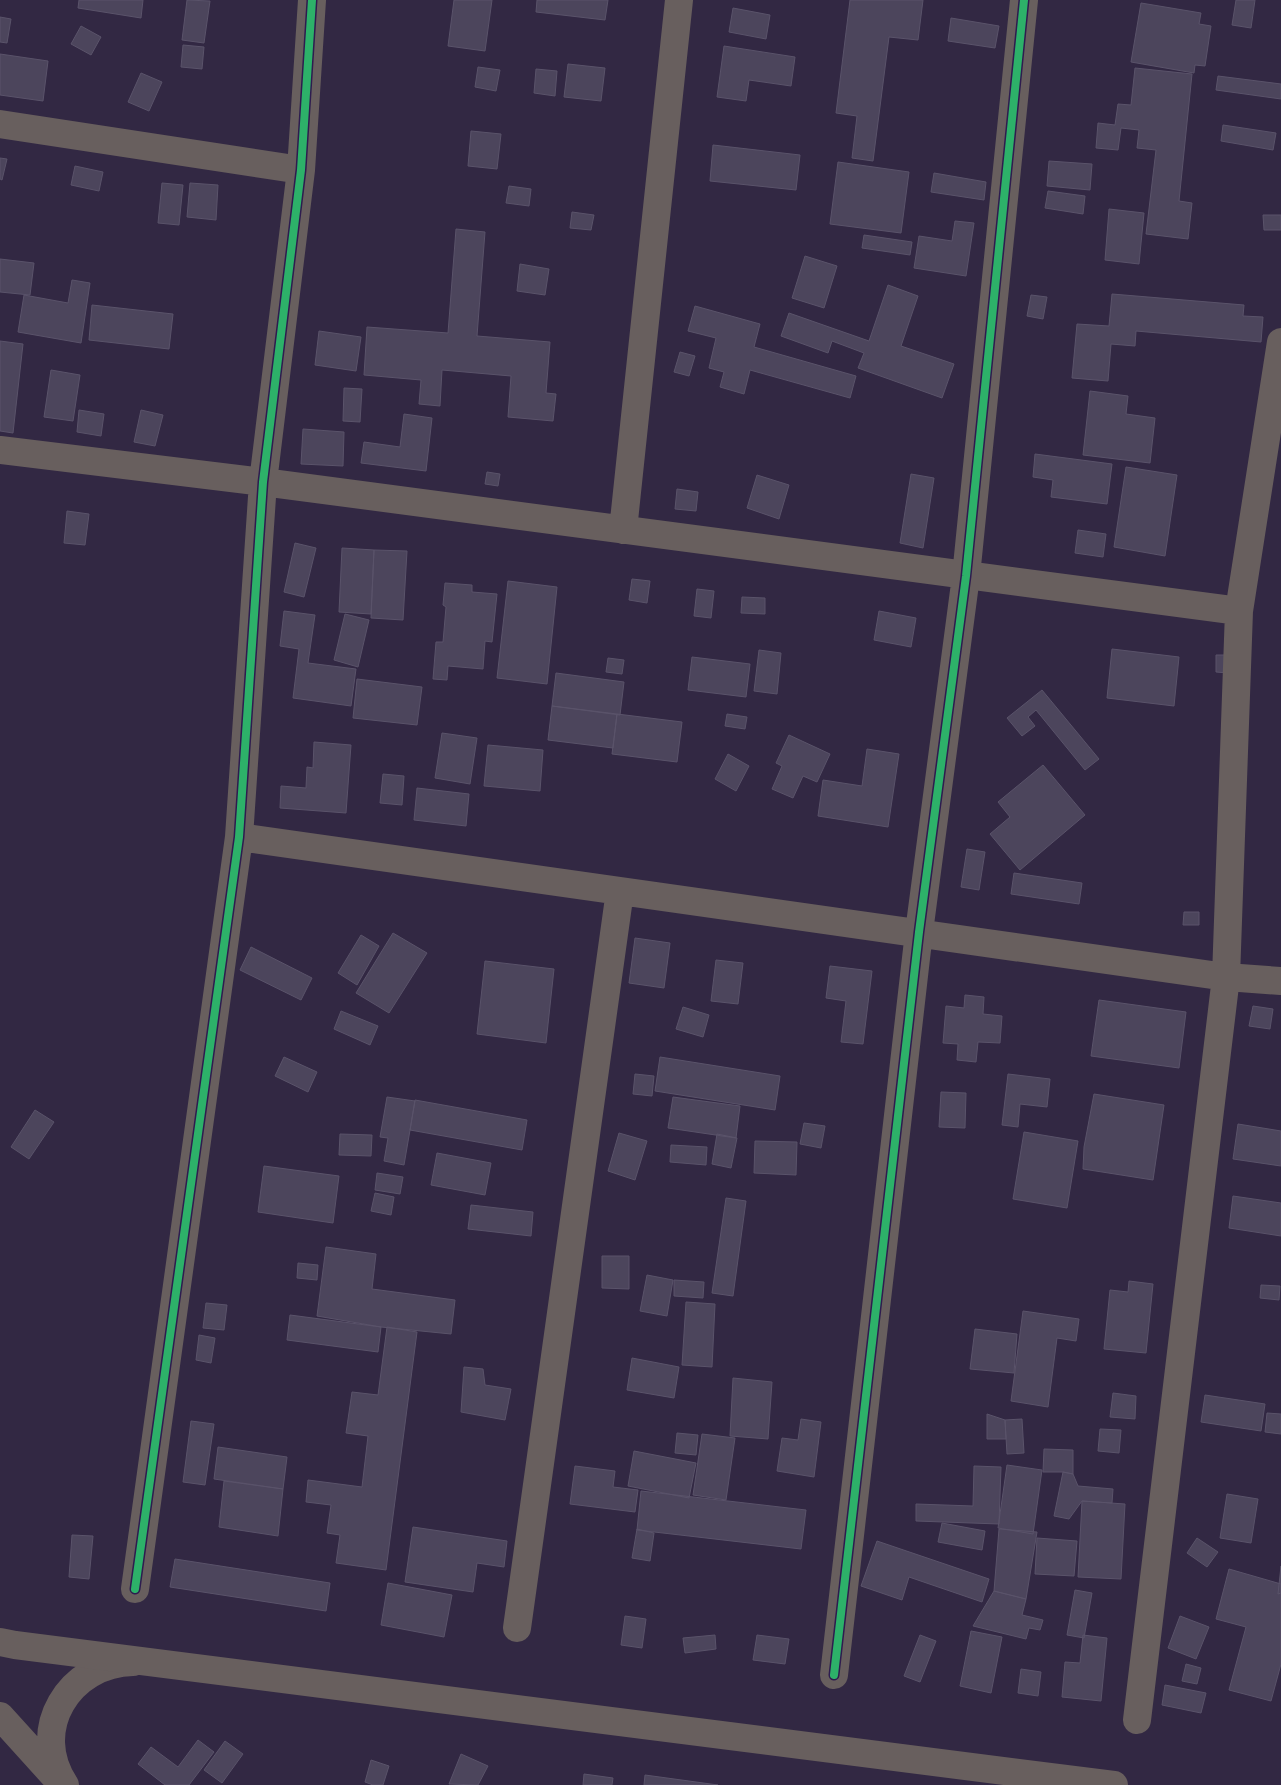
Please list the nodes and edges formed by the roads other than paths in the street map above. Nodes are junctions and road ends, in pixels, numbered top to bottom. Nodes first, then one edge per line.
1 (312, 0) edge
2 (679, 0) edge
3 (1024, 0) edge
4 (0, 124) edge
5 (301, 170) junction
6 (1281, 342) edge
7 (0, 450) edge
8 (263, 482) junction
9 (623, 530) junction
10 (966, 576) junction
11 (1239, 611) junction
12 (239, 837) junction
13 (620, 892) junction
14 (919, 932) junction
15 (1226, 977) junction
16 (1281, 981) edge
17 (135, 1589) dead end
18 (517, 1628) dead end
19 (0, 1642) edge
20 (149, 1661) junction
21 (834, 1675) dead end
22 (0, 1716) edge
23 (1137, 1720) dead end
24 (1005, 1778) edge
25 (63, 1785) edge
26 (1114, 1785) edge

1 - 5 street
2 - 9 street
3 - 10 street
4 - 5 street
5 - 8 street
6 - 11 street
7 - 8 street
8 - 9 street
8 - 12 street
9 - 10 street
10 - 11 street
10 - 14 street
11 - 15 street
12 - 13 street
12 - 17 street
13 - 14 street
13 - 18 street
14 - 15 street
14 - 21 street
15 - 16 street
15 - 23 street
19 - 20 street
20 - 24 street
20 - 25 street
22 - 25 street
24 - 26 street

